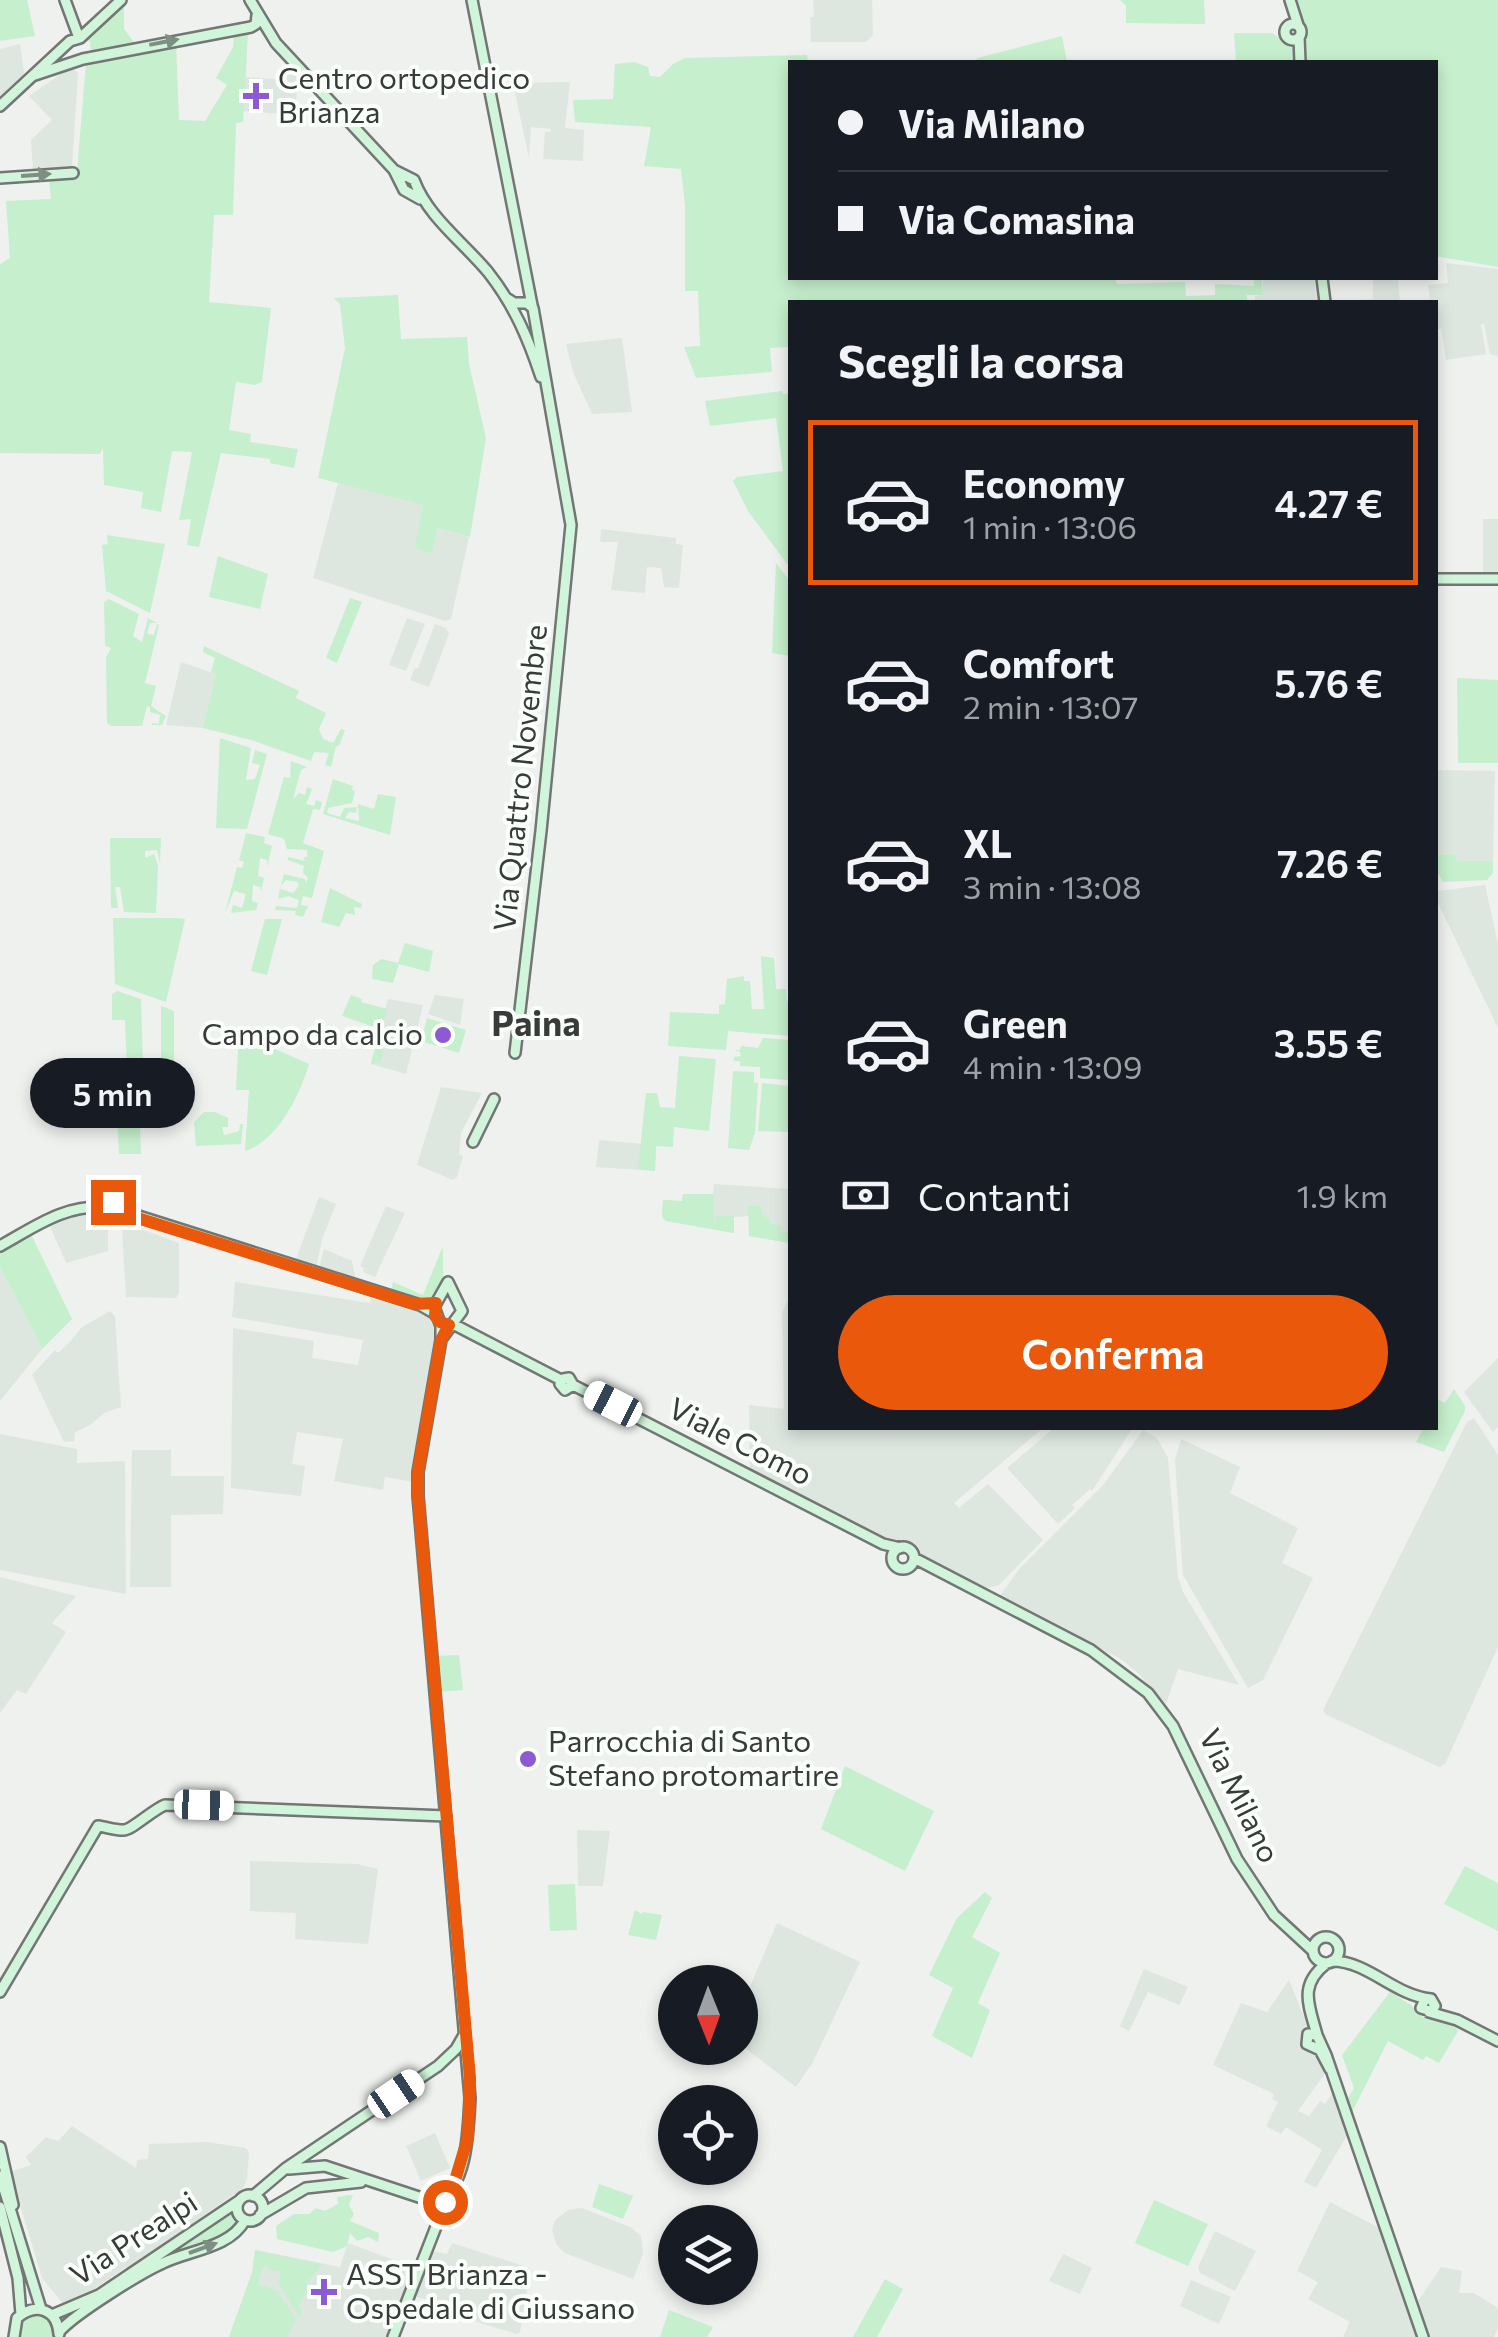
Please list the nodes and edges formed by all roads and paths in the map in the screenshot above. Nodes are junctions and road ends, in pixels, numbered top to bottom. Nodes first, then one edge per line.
1 (65, 0) edge
2 (122, 0) edge
3 (250, 0) edge
4 (472, 0) edge
5 (1290, 0) edge
6 (257, 14) junction
7 (246, 28) junction
8 (74, 36) junction
9 (276, 43) junction
10 (1299, 58) edge
11 (81, 60) junction
12 (35, 76) junction
13 (0, 106) edge
14 (73, 173) dead end
15 (0, 178) edge
16 (525, 310) junction
17 (1498, 578) edge
18 (1438, 579) edge
19 (515, 1053) dead end
20 (494, 1099) dead end
21 (473, 1142) dead end
22 (105, 1208) junction
23 (130, 1216) junction
24 (0, 1246) edge
25 (441, 1302) junction
26 (462, 1315) junction
27 (448, 1324) junction
28 (474, 1332) junction
29 (883, 1544) junction
30 (900, 1548) junction
31 (892, 1558) junction
32 (914, 1558) junction
33 (928, 1566) junction
34 (907, 1568) junction
35 (446, 1816) junction
36 (1294, 1932) junction
37 (1320, 1938) junction
38 (1338, 1947) junction
39 (1314, 1954) junction
40 (1329, 1962) junction
41 (1352, 1964) junction
42 (3, 1982) edge
43 (1315, 2039) junction
44 (1498, 2041) edge
45 (454, 2056) junction
46 (468, 2077) junction
47 (322, 2144) junction
48 (0, 2147) edge
49 (299, 2162) junction
50 (346, 2173) junction
51 (0, 2176) edge
52 (374, 2183) junction
53 (295, 2192) junction
54 (253, 2196) junction
55 (240, 2200) junction
56 (0, 2207) edge
57 (441, 2207) junction
58 (260, 2215) junction
59 (244, 2220) junction
60 (16, 2232) junction
61 (16, 2248) junction
62 (40, 2308) junction
63 (20, 2314) junction
64 (52, 2315) junction
65 (11, 2334) edge
66 (59, 2334) edge
67 (393, 2337) edge
68 (1425, 2337) edge

1 - 8 main road
2 - 8 main road
3 - 6 main road
4 - 16 main road, Via Quattro Novembre
5 - 10 main road
6 - 7 main road
6 - 9 main road
7 - 9 main road
11 -> 7 main road
8 - 11 main road
8 - 11 main road
8 - 12 main road
9 - 16 main road
11 - 12 main road
12 - 13 main road
15 -> 14 main road
16 - 19 main road, Via Quattro Novembre
17 - 18 main road
20 - 21 main road
22 - 23 main road
22 - 23 main road
22 - 24 main road
23 - 25 main road
25 - 26 main road
25 - 27 main road
26 - 27 main road
26 - 28 main road
27 - 28 main road
27 - 35 main road
28 - 29 main road, Viale Como
29 - 30 main road, Viale Como
29 - 31 main road
30 - 31 main road
30 - 32 main road
31 - 34 main road
32 - 33 main road, Via Milano
32 - 34 main road
33 - 34 main road
33 - 36 main road, Via Milano
35 - 42 main road
35 - 45 main road
36 - 37 main road
36 - 39 main road, Via Milano
37 - 38 main road
37 - 39 main road
38 - 40 main road
38 - 41 main road
39 - 40 main road
39 - 43 main road
40 - 41 main road
40 - 43 main road
41 - 44 main road
43 - 68 main road
45 - 46 main road
45 - 46 main road
45 - 47 main road
46 - 57 main road
47 - 49 main road
47 - 50 main road
48 - 60 main road
49 - 50 main road
49 - 53 main road
49 - 54 main road
50 - 52 main road
51 - 60 main road
52 - 53 main road
52 - 57 main road
53 - 58 main road
54 - 55 main road
54 - 58 main road
55 - 59 main road
55 - 64 main road, Via Prealpi
56 - 61 main road
57 - 67 main road
58 - 59 main road
66 -> 59 main road, Via Prealpi
60 - 61 main road
61 - 62 main road
61 - 63 main road
62 - 63 main road
62 - 64 main road
63 - 65 main road
64 - 66 main road

